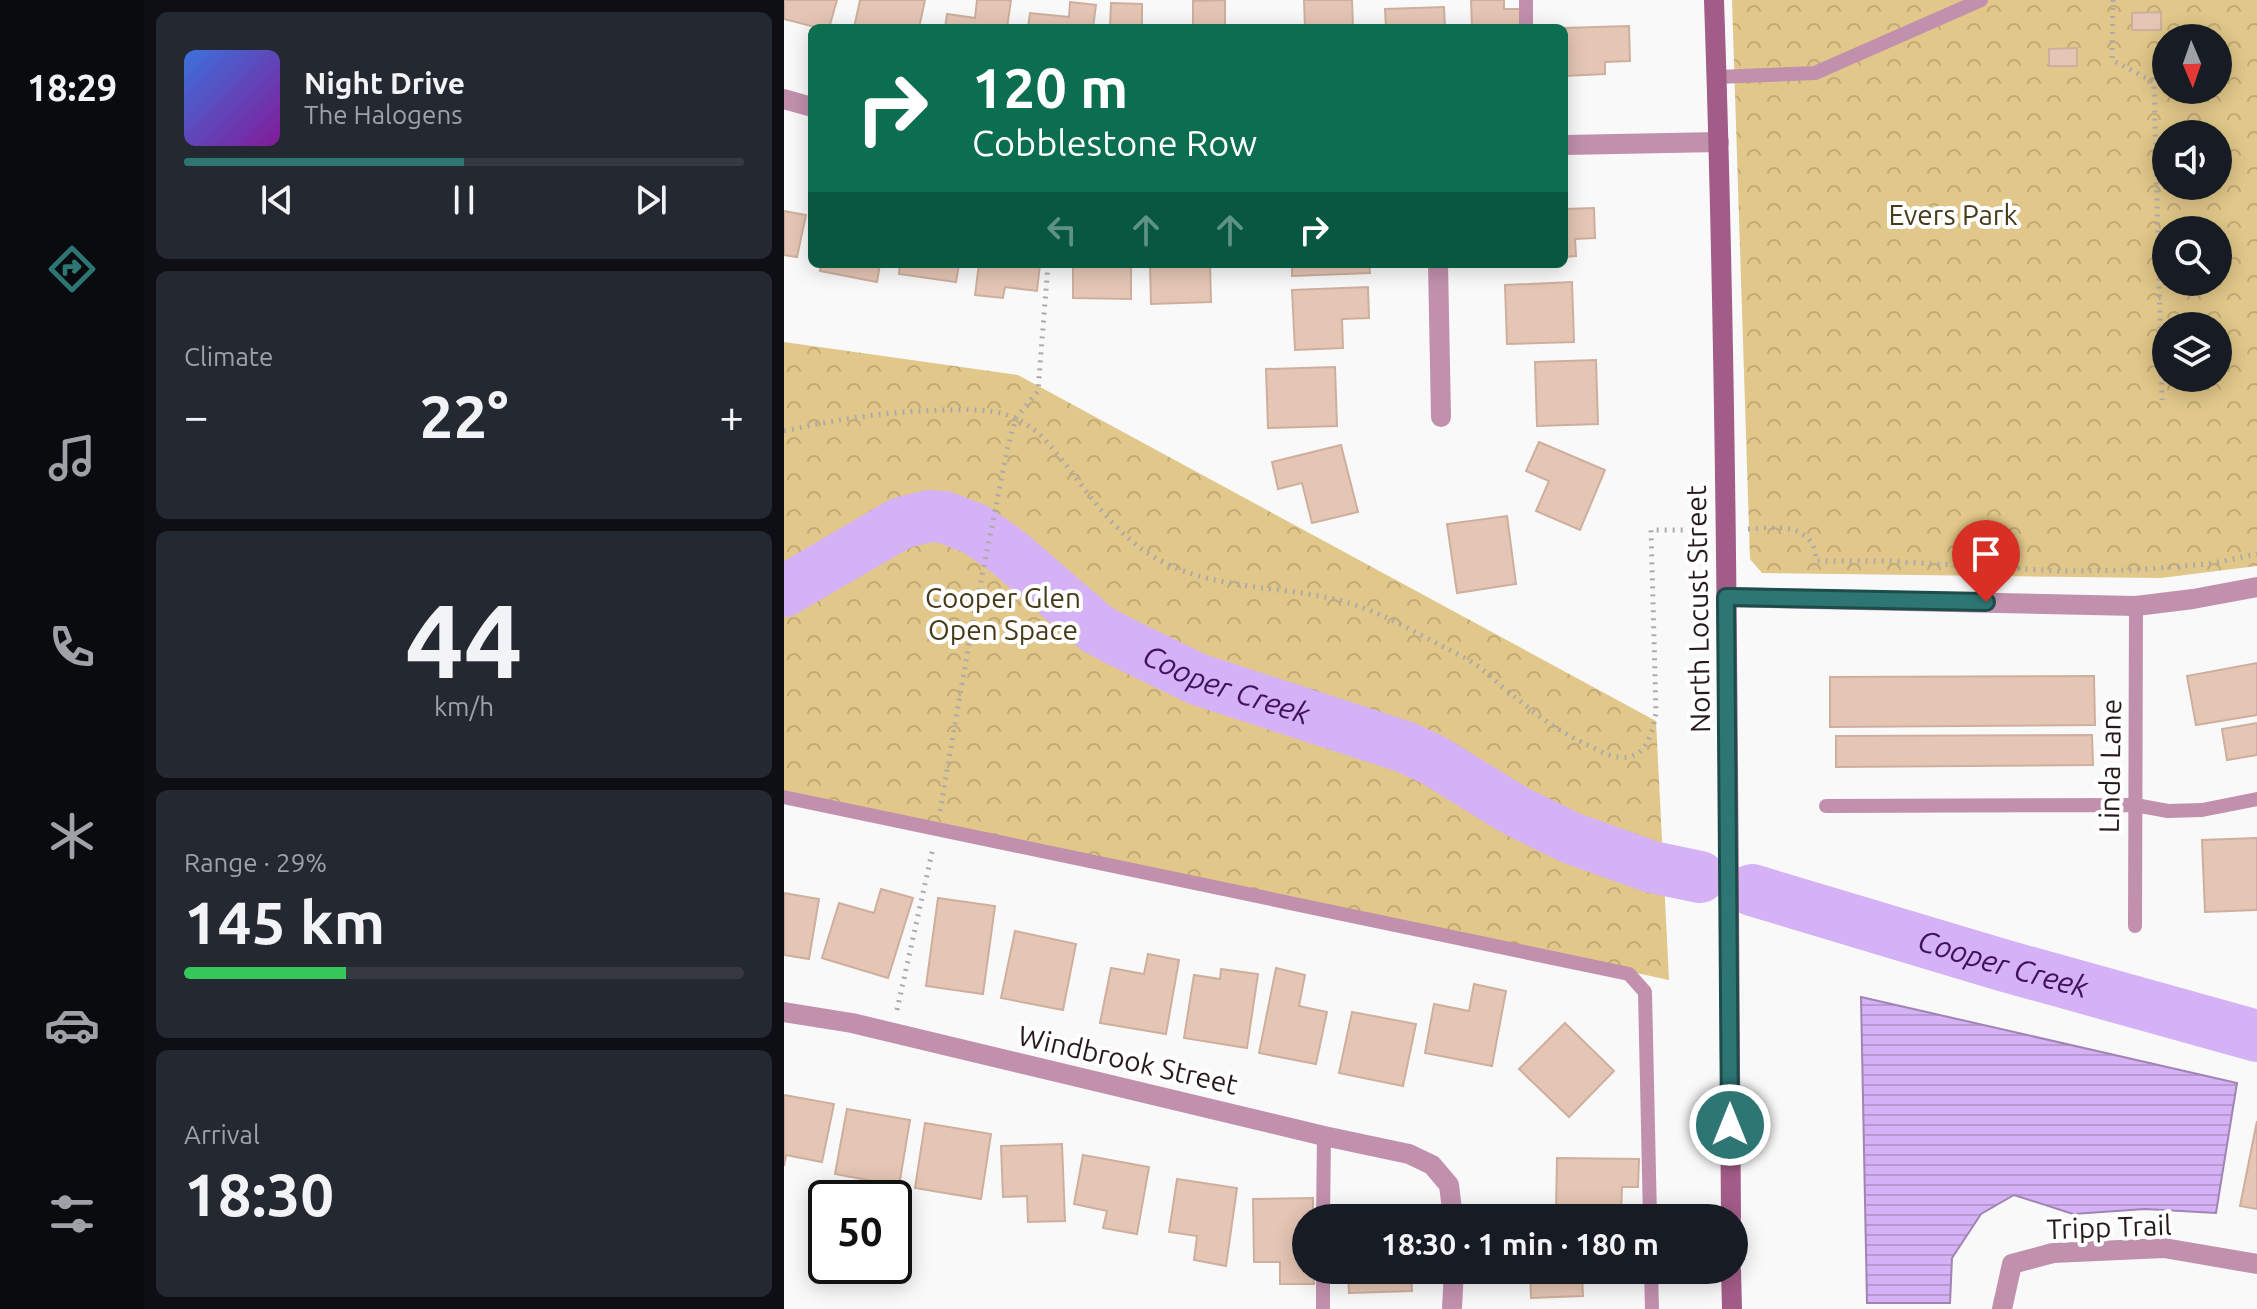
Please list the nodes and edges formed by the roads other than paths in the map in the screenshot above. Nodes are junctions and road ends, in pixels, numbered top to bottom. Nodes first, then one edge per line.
1 (1526, 0) edge
2 (1714, 0) edge
3 (1981, 0) edge
4 (1526, 24) edge
5 (1717, 77) junction
6 (784, 99) edge
7 (808, 106) edge
8 (1719, 142) junction
9 (1568, 145) edge
10 (1438, 268) edge
11 (1441, 417) dead end
12 (2257, 587) edge
13 (1726, 597) junction
14 (2136, 606) junction
15 (784, 797) edge
16 (2257, 799) edge
17 (2135, 805) junction
18 (1826, 806) dead end
19 (2135, 926) dead end
20 (784, 1012) edge
21 (1324, 1136) junction
22 (1323, 1204) edge
23 (1451, 1204) edge
24 (1650, 1204) edge
25 (1731, 1204) edge
26 (2257, 1264) edge
27 (1323, 1284) edge
28 (1453, 1284) edge
29 (1651, 1284) edge
30 (1731, 1284) edge
31 (1323, 1309) edge
32 (1452, 1309) edge
33 (1652, 1309) edge
34 (1732, 1309) edge
35 (2002, 1309) edge

1 - 4 lane
2 - 5 main road, North Locust Street
3 - 5 lane
5 - 8 main road, North Locust Street
6 - 7 street
8 - 9 street
8 - 13 main road, North Locust Street
10 - 11 street
12 - 14 street
13 - 14 street
13 - 25 main road, North Locust Street
14 - 17 lane, Linda Lane
15 - 24 lane
16 - 17 lane
17 - 18 lane
17 - 19 lane, Linda Lane
20 - 21 street, Windbrook Street
21 - 22 lane
21 - 23 street, Windbrook Street
26 - 35 street, Tripp Trail
27 - 31 lane
28 - 32 street
29 - 33 lane
30 - 34 main road

